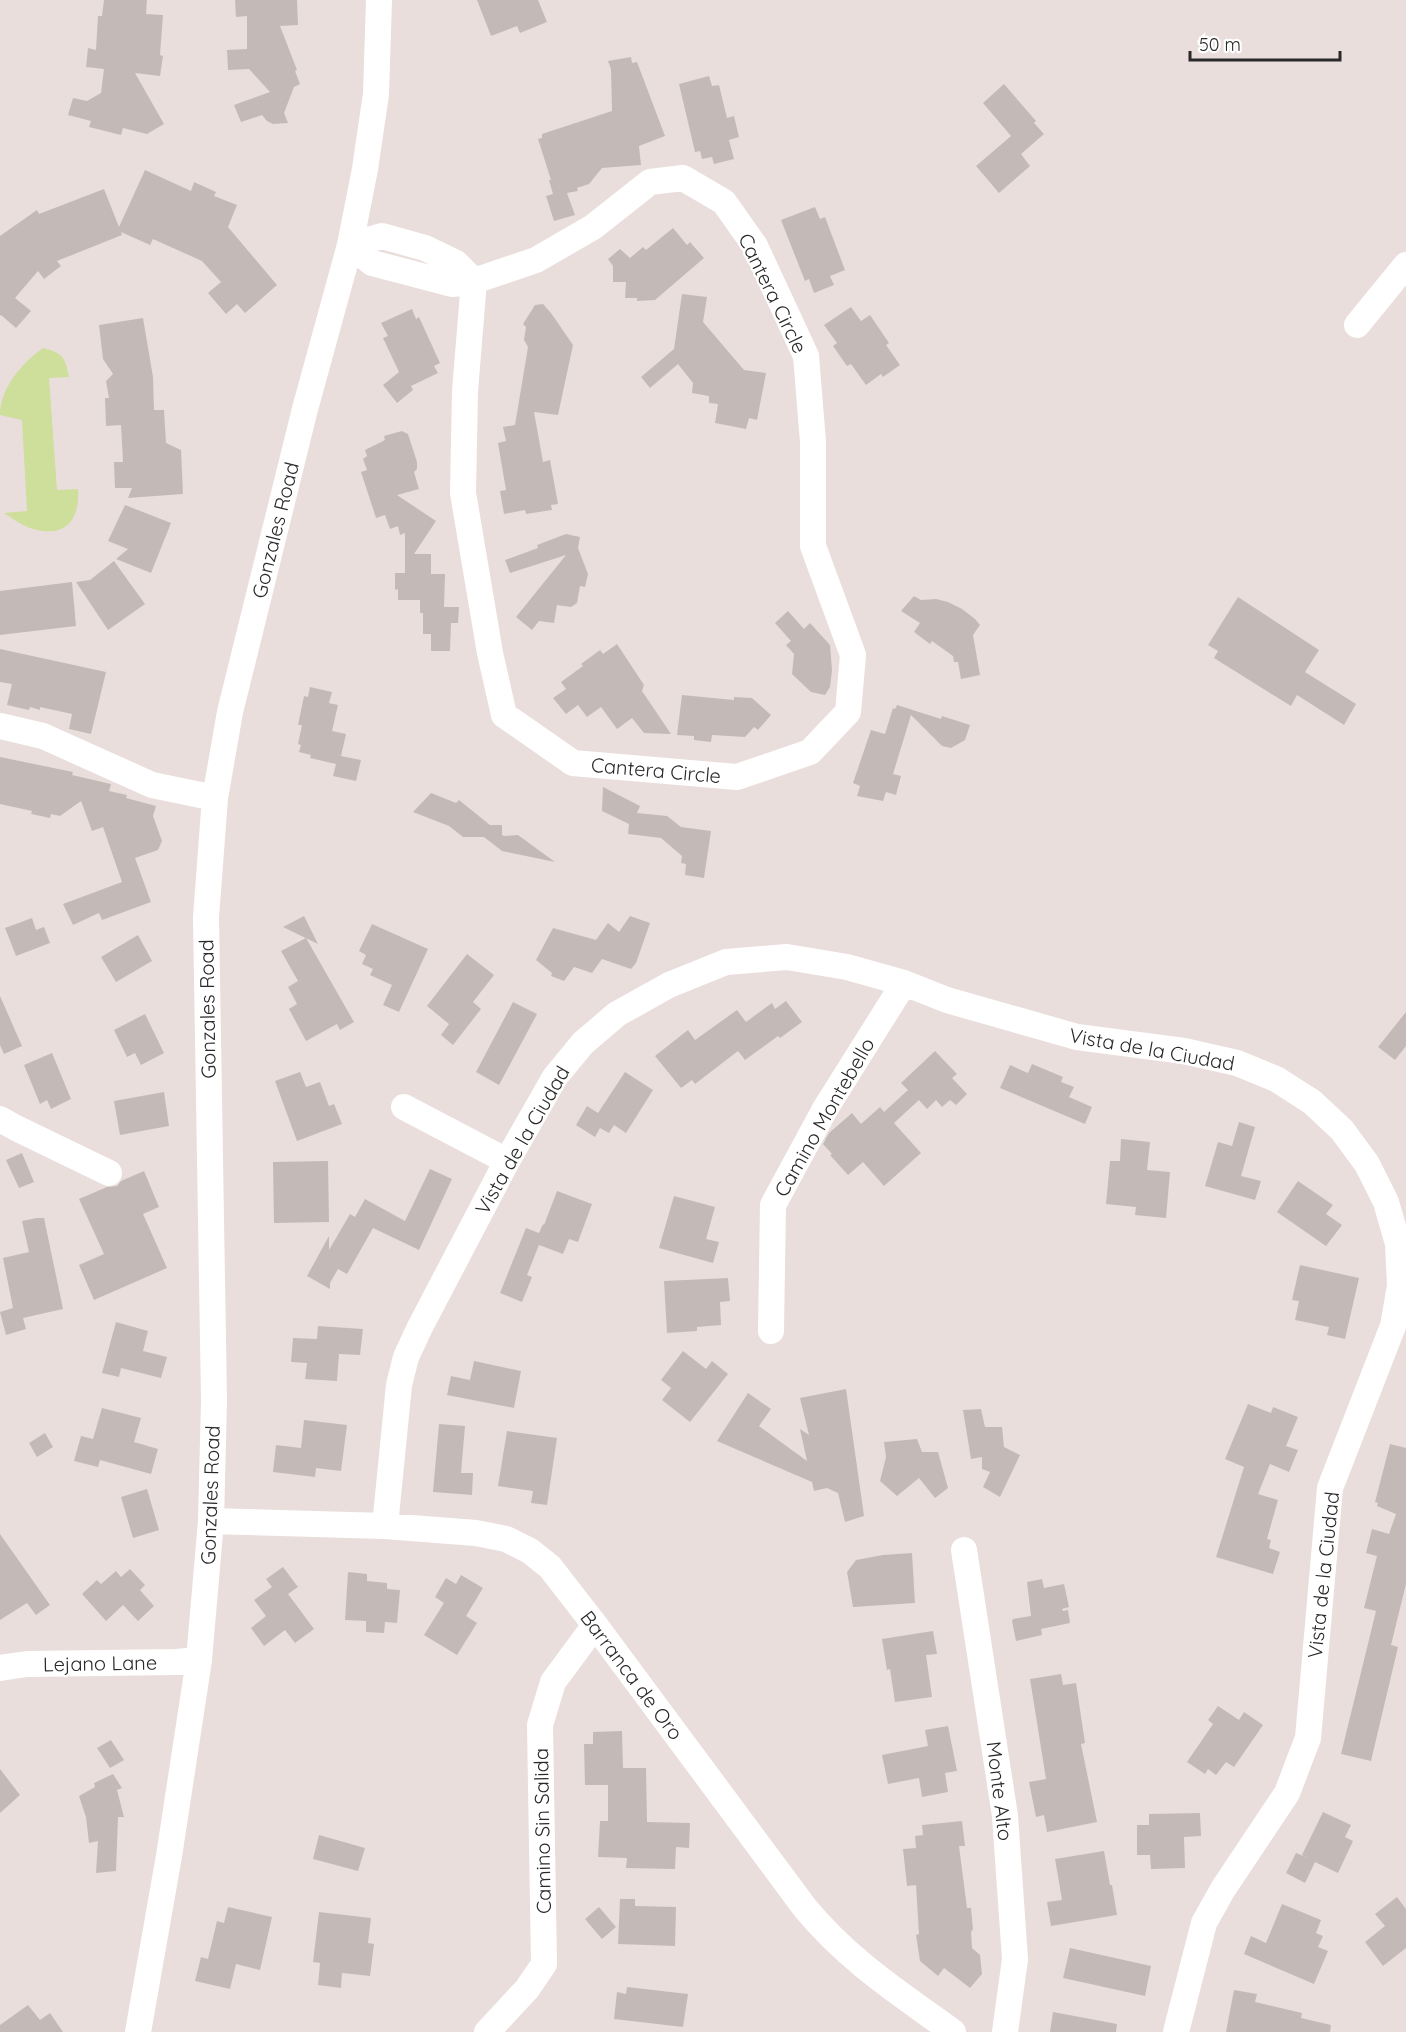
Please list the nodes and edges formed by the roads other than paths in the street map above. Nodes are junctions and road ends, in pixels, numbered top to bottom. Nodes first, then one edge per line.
1 (378, 0) edge
2 (350, 245) junction
3 (1406, 265) edge
4 (474, 281) junction
5 (1357, 325) dead end
6 (0, 726) edge
7 (215, 798) junction
8 (904, 983) junction
9 (404, 1107) dead end
10 (0, 1119) edge
11 (507, 1161) junction
12 (109, 1173) dead end
13 (771, 1331) dead end
14 (212, 1521) junction
15 (385, 1526) junction
16 (964, 1550) dead end
17 (595, 1624) junction
18 (199, 1660) junction
19 (0, 1668) edge
20 (138, 2032) edge
21 (487, 2032) edge
22 (953, 2032) edge
23 (1005, 2032) edge
24 (1176, 2032) edge

1 - 2 street, Gonzales Road
2 - 4 street
2 - 7 street, Gonzales Road
3 - 5 street
4 - 4 street, Cantera Circle
6 - 7 street
7 - 14 street, Gonzales Road
8 - 11 street, Vista de la Ciudad
8 - 13 street, Camino Montebello
8 - 24 street, Vista de la Ciudad
9 - 11 street
10 - 12 street
11 - 15 street, Vista de la Ciudad
14 - 15 street, Barranca de Oro
14 - 18 street, Gonzales Road
15 - 17 street, Barranca de Oro
16 - 23 street, Monte Alto
17 - 21 street, Camino Sin Salida
17 - 22 street, Barranca de Oro
18 - 19 street, Lejano Lane
18 - 20 street, Gonzales Road

